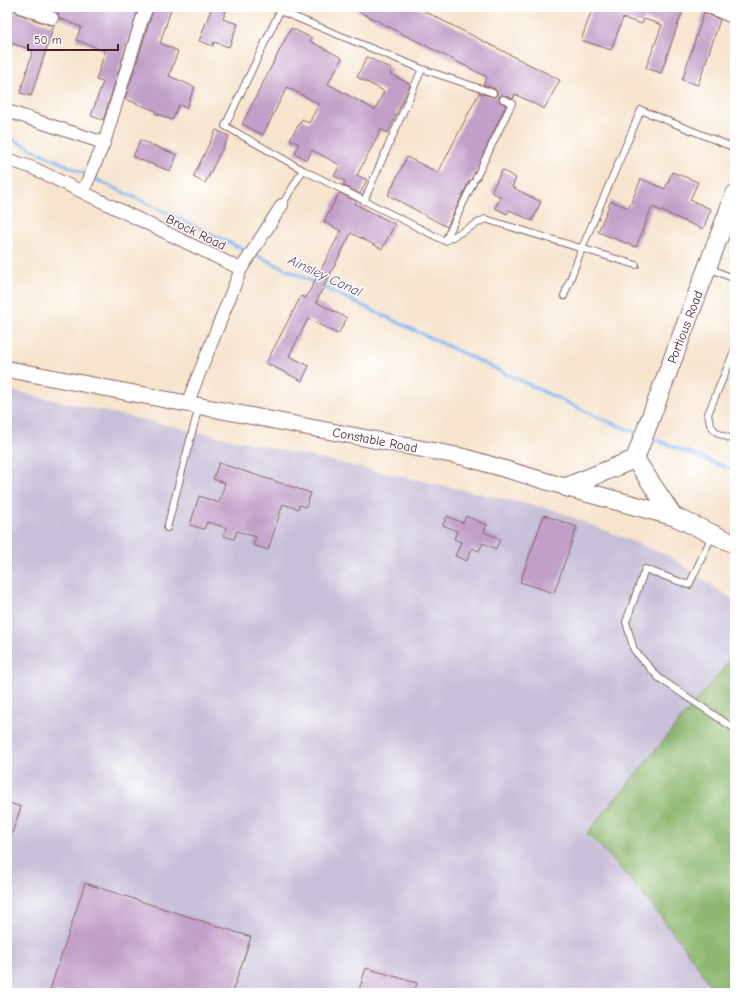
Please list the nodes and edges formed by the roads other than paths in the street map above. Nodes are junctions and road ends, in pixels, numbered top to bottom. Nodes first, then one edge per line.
1 (21, 7) edge
2 (147, 7) edge
3 (709, 7) edge
4 (52, 18) dead end
5 (735, 18) edge
6 (422, 69) junction
7 (493, 94) dead end
8 (503, 99) dead end
9 (7, 111) edge
10 (104, 143) junction
11 (735, 148) edge
12 (7, 159) edge
13 (303, 170) junction
14 (82, 192) junction
15 (735, 194) edge
16 (364, 201) junction
17 (282, 205) joint
18 (445, 241) junction
19 (582, 248) junction
20 (636, 265) dead end
21 (708, 267) junction
22 (241, 269) junction
23 (735, 279) edge
24 (564, 296) dead end
25 (735, 349) edge
26 (7, 369) edge
27 (193, 405) junction
28 (735, 440) edge
29 (635, 459) junction
30 (566, 487) junction
31 (673, 516) junction
32 (167, 528) dead end
33 (713, 534) junction
34 (735, 544) edge
35 (735, 729) edge

1 - 4 street
2 - 10 street
3 - 5 street
6 - 7 lane
6 - 13 lane
6 - 16 lane
8 - 18 lane
9 - 10 street
10 - 14 street
11 - 19 lane
12 - 14 street, Brock Road
13 - 16 lane
13 - 17 lane
14 - 22 street, Brock Road
15 - 21 main road, Portious Road
16 - 18 lane
17 - 22 street
18 - 19 lane
19 - 20 lane
19 - 24 lane
21 - 23 lane
21 - 29 main road, Portious Road
22 - 27 street
25 - 28 lane
26 - 27 street, Constable Road
27 - 30 street, Constable Road
27 - 32 lane
29 - 30 main road
29 - 31 main road
30 - 31 main road, Constable Road
31 - 33 main road, Constable Road
33 - 34 main road, Constable Road
33 - 35 lane

